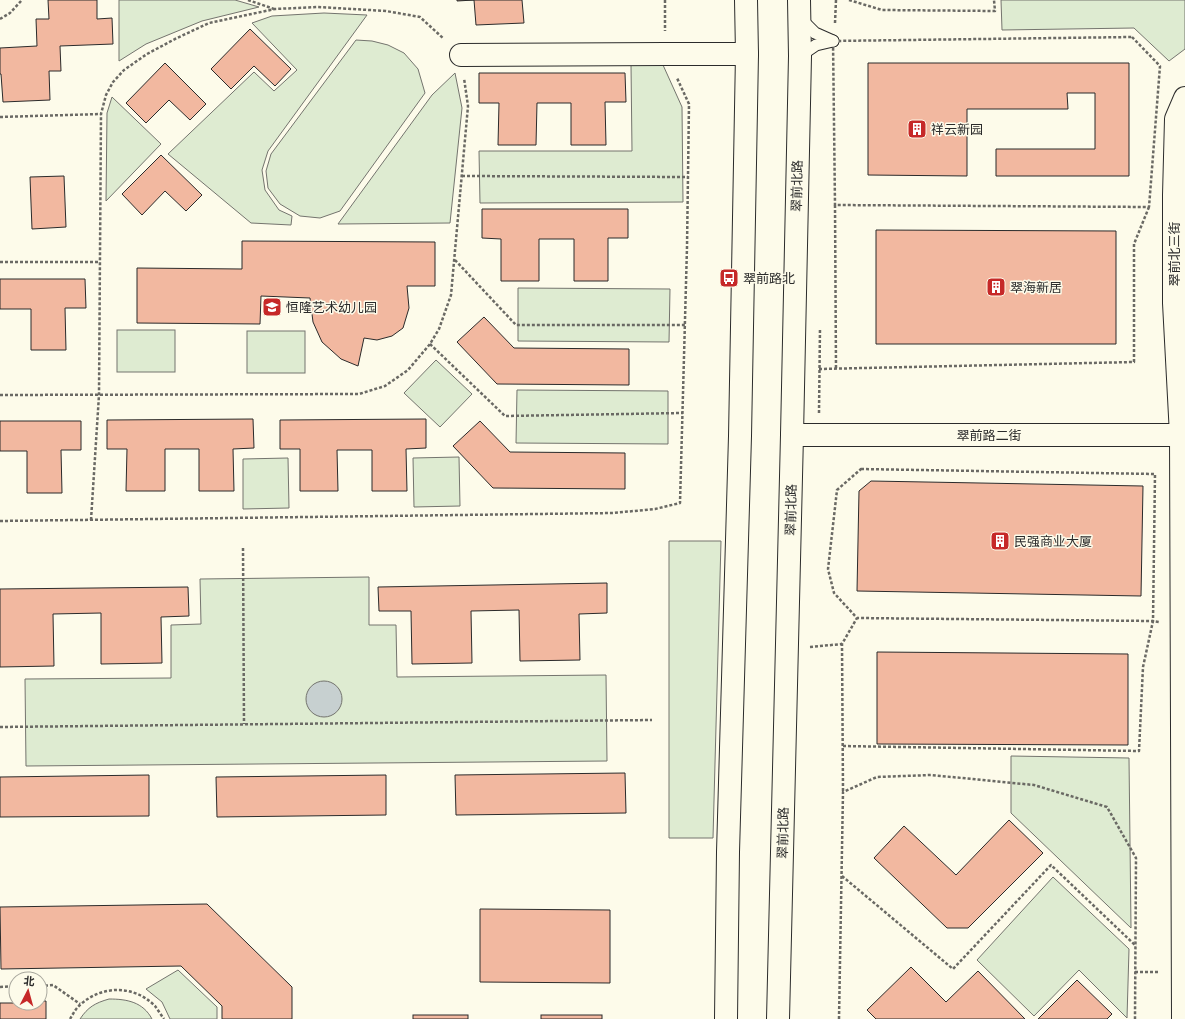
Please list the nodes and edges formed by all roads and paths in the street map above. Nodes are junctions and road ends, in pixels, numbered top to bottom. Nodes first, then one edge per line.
1 (22, 0) edge
2 (248, 0) edge
3 (665, 0) edge
4 (746, 0) edge
5 (850, 0) edge
6 (994, 0) edge
7 (275, 9) junction
8 (799, 9) edge
9 (0, 19) edge
10 (833, 41) junction
11 (666, 54) junction
12 (747, 54) junction
13 (461, 56) junction
14 (800, 56) junction
15 (1185, 98) edge
16 (101, 114) junction
17 (0, 117) edge
18 (462, 176) junction
19 (688, 177) junction
20 (835, 205) junction
21 (1149, 207) junction
22 (455, 260) junction
23 (0, 262) edge
24 (100, 262) junction
25 (685, 325) junction
26 (430, 344) junction
27 (836, 369) junction
28 (794, 370) junction
29 (0, 395) edge
30 (99, 395) junction
31 (683, 413) junction
32 (1184, 431) edge
33 (792, 435) junction
34 (92, 520) junction
35 (0, 521) edge
36 (244, 548) dead end
37 (857, 618) junction
38 (1153, 621) junction
39 (842, 644) junction
40 (787, 650) junction
41 (652, 720) dead end
42 (244, 724) junction
43 (0, 727) edge
44 (843, 746) junction
45 (843, 792) junction
46 (841, 876) junction
47 (1136, 946) junction
48 (48, 985) edge
49 (80, 1004) junction
50 (70, 1019) edge
51 (164, 1019) edge
52 (726, 1019) edge
53 (778, 1019) edge
54 (839, 1019) edge
55 (1135, 1019) edge
56 (1183, 1019) edge

1 - 9 path
2 - 7 path
3 - 11 path
4 - 12 main road
5 - 6 path
7 - 13 path
7 - 16 path
8 - 10 lane
8 - 14 main road, 翠前北路
10 - 14 lane
10 - 20 path
10 - 21 path
11 - 12 main road
11 - 13 main road
11 - 19 path
12 - 52 main road
13 - 18 path
14 - 28 main road, 翠前北路
15 - 32 main road, 翠前北三街
16 - 17 path
16 - 24 path
18 - 19 path
18 - 22 path
19 - 25 path
20 - 21 path
20 - 27 path
21 - 27 path
22 - 25 path
22 - 26 path
23 - 24 path
24 - 30 path
25 - 31 path
26 - 30 path
26 - 31 path
27 - 28 path
28 - 33 main road, 翠前北路
29 - 30 path
30 - 34 path
31 - 34 path
32 - 33 main road, 翠前路二街
32 - 56 main road, 翠前北三街
33 - 40 main road, 翠前北路
34 - 35 path
36 - 42 path
37 - 38 path
37 - 38 path
37 - 39 path
38 - 44 path
39 - 40 path
39 - 44 path
40 - 53 main road, 翠前北路
41 - 42 path
42 - 43 path
44 - 45 path
45 - 46 path
45 - 47 path
46 - 47 path
46 - 54 path
47 - 55 path
48 - 49 path
49 - 50 path
49 - 51 path

